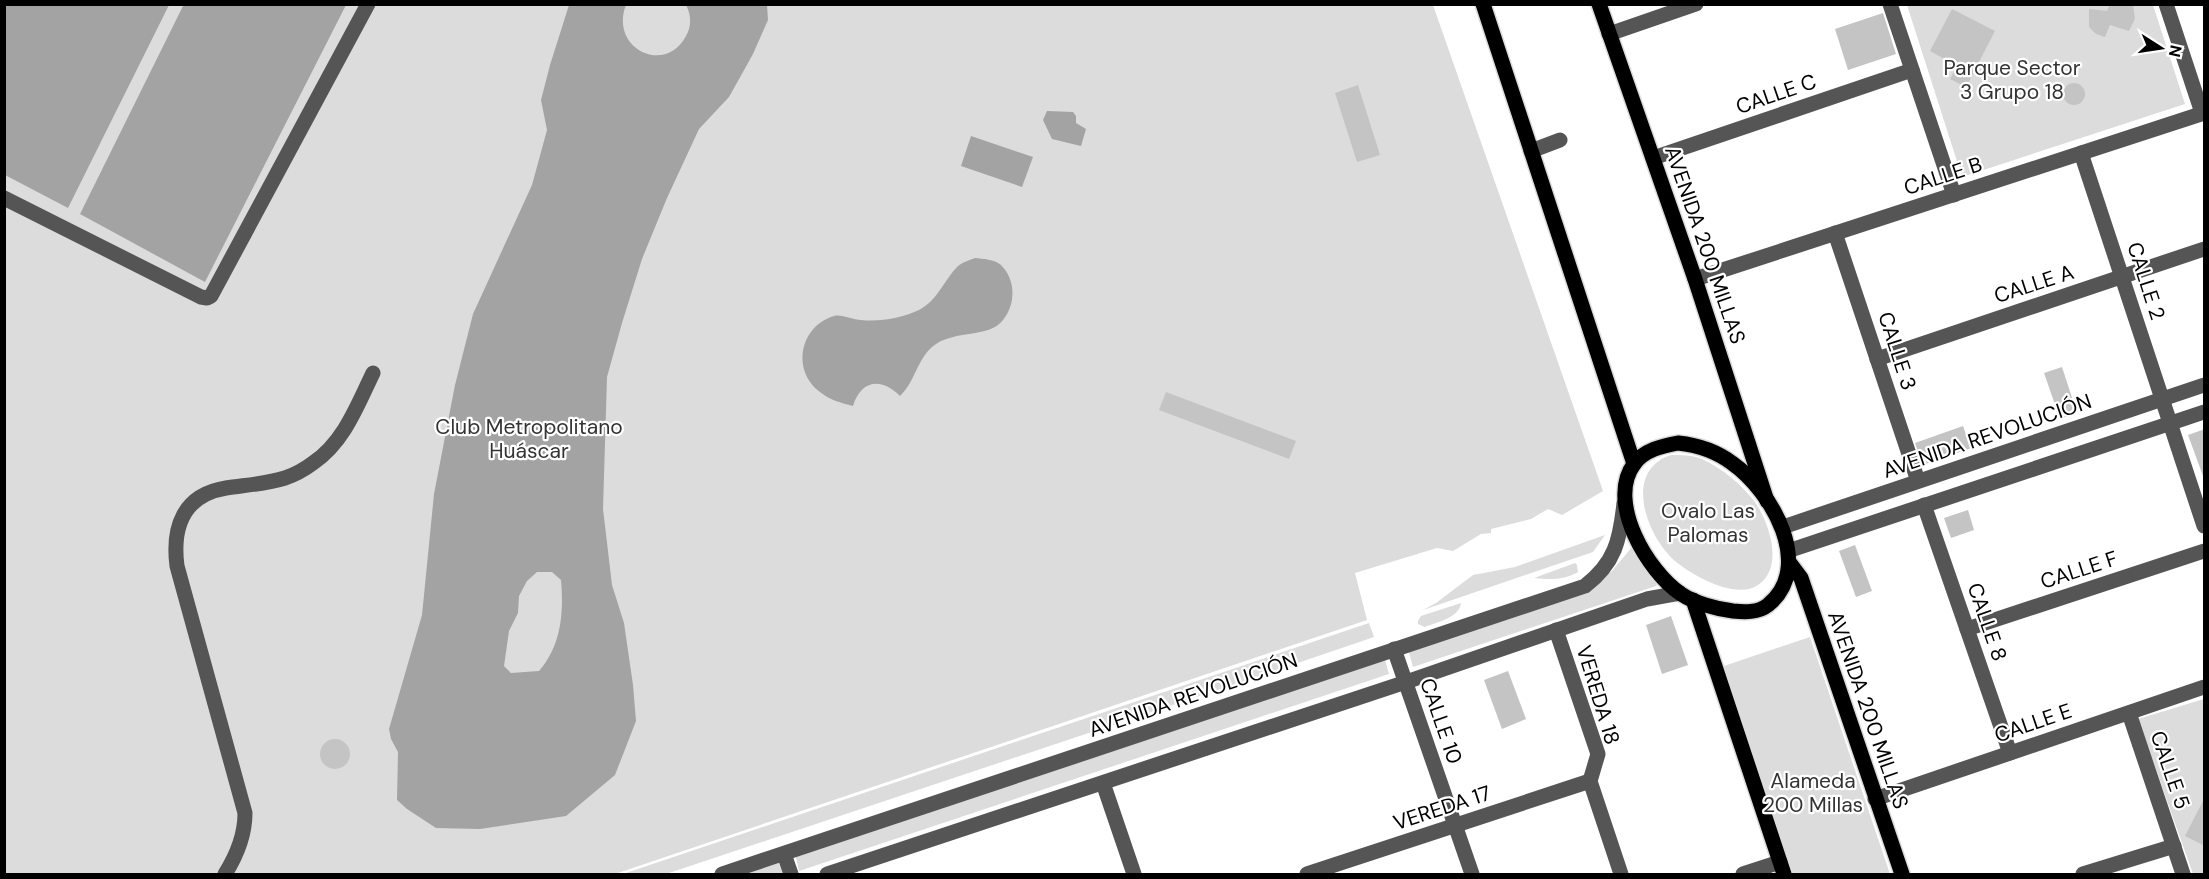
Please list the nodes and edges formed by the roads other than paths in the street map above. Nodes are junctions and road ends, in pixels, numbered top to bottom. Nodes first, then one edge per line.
1 (368, 4) edge
2 (1483, 4) edge
3 (1599, 4) edge
4 (1696, 4) edge
5 (1890, 4) edge
6 (2166, 4) edge
7 (1609, 34) junction
8 (1912, 70) junction
9 (2204, 113) edge
10 (1560, 140) dead end
11 (1531, 151) junction
12 (2081, 153) junction
13 (1653, 158) junction
14 (1954, 195) junction
15 (4, 198) edge
16 (1835, 233) junction
17 (2205, 249) edge
18 (2122, 277) junction
19 (1695, 279) junction
20 (1877, 359) junction
21 (373, 373) dead end
22 (2205, 385) edge
23 (2163, 399) junction
24 (2205, 412) edge
25 (2170, 423) junction
26 (1634, 464) junction
27 (1918, 481) junction
28 (1767, 501) junction
29 (1624, 502) junction
30 (1924, 505) junction
31 (2205, 526) edge
32 (1783, 527) junction
33 (2205, 551) edge
34 (1788, 557) junction
35 (1686, 596) junction
36 (1967, 629) junction
37 (1556, 630) junction
38 (1394, 649) junction
39 (1406, 682) junction
40 (2205, 687) edge
41 (2129, 713) junction
42 (2010, 753) junction
43 (1590, 782) junction
44 (1104, 783) junction
45 (1875, 799) junction
46 (1455, 826) junction
47 (2174, 846) junction
48 (784, 854) junction
49 (1782, 868) edge
50 (225, 874) edge
51 (722, 874) edge
52 (791, 874) edge
53 (827, 874) edge
54 (1134, 874) edge
55 (1306, 874) edge
56 (1472, 874) edge
57 (1621, 874) edge
58 (1743, 874) edge
59 (1902, 874) edge
60 (2083, 874) edge
61 (2183, 874) edge

1 - 15 street
2 - 11 main road
3 - 7 main road, AVENIDA 200 MILLAS
4 - 7 street
5 - 8 street
6 - 9 street
7 - 13 main road, AVENIDA 200 MILLAS
8 - 13 street, CALLE C
8 - 14 street
9 - 12 street, CALLE B
10 - 11 street
11 - 26 main road
12 - 14 street, CALLE B
12 - 18 street, CALLE 2
13 - 19 main road, AVENIDA 200 MILLAS
14 - 16 street, CALLE B
16 - 19 street, CALLE B
16 - 20 street, CALLE 3
17 - 18 street, CALLE A
18 - 20 street, CALLE A
18 - 23 street, CALLE 2
19 - 28 main road, AVENIDA 200 MILLAS
20 - 27 street, CALLE 3
21 - 50 street
22 - 23 street, AVENIDA REVOLUCIÓN
23 - 25 street, CALLE 2
23 - 27 street, AVENIDA REVOLUCIÓN
24 - 25 street
25 - 30 street
25 - 31 street, CALLE 2
26 - 28 main road
26 - 29 main road
27 - 32 street, AVENIDA REVOLUCIÓN
28 - 32 main road
29 - 35 main road
29 - 38 street, AVENIDA REVOLUCIÓN
30 - 34 street
30 - 36 street, CALLE 8
32 - 34 main road
33 - 36 street, CALLE F
34 - 35 main road
34 - 45 main road, AVENIDA 200 MILLAS
35 - 37 street
35 - 49 main road
36 - 42 street, CALLE 8
37 - 39 street
37 - 43 street, VEREDA 18
38 - 39 street, CALLE 10
38 - 48 street, AVENIDA REVOLUCIÓN
39 - 44 street
39 - 46 street, CALLE 10
40 - 41 street, CALLE E
41 - 42 street, CALLE E
41 - 47 street, CALLE 5
42 - 45 street, CALLE E
43 - 46 street, VEREDA 17
43 - 57 street
44 - 53 street
44 - 54 street
45 - 59 main road, AVENIDA 200 MILLAS
46 - 55 street, VEREDA 17
46 - 56 street, CALLE 10
47 - 60 street
47 - 61 street, CALLE 5
48 - 51 street, AVENIDA REVOLUCIÓN
48 - 52 street
49 - 58 street

